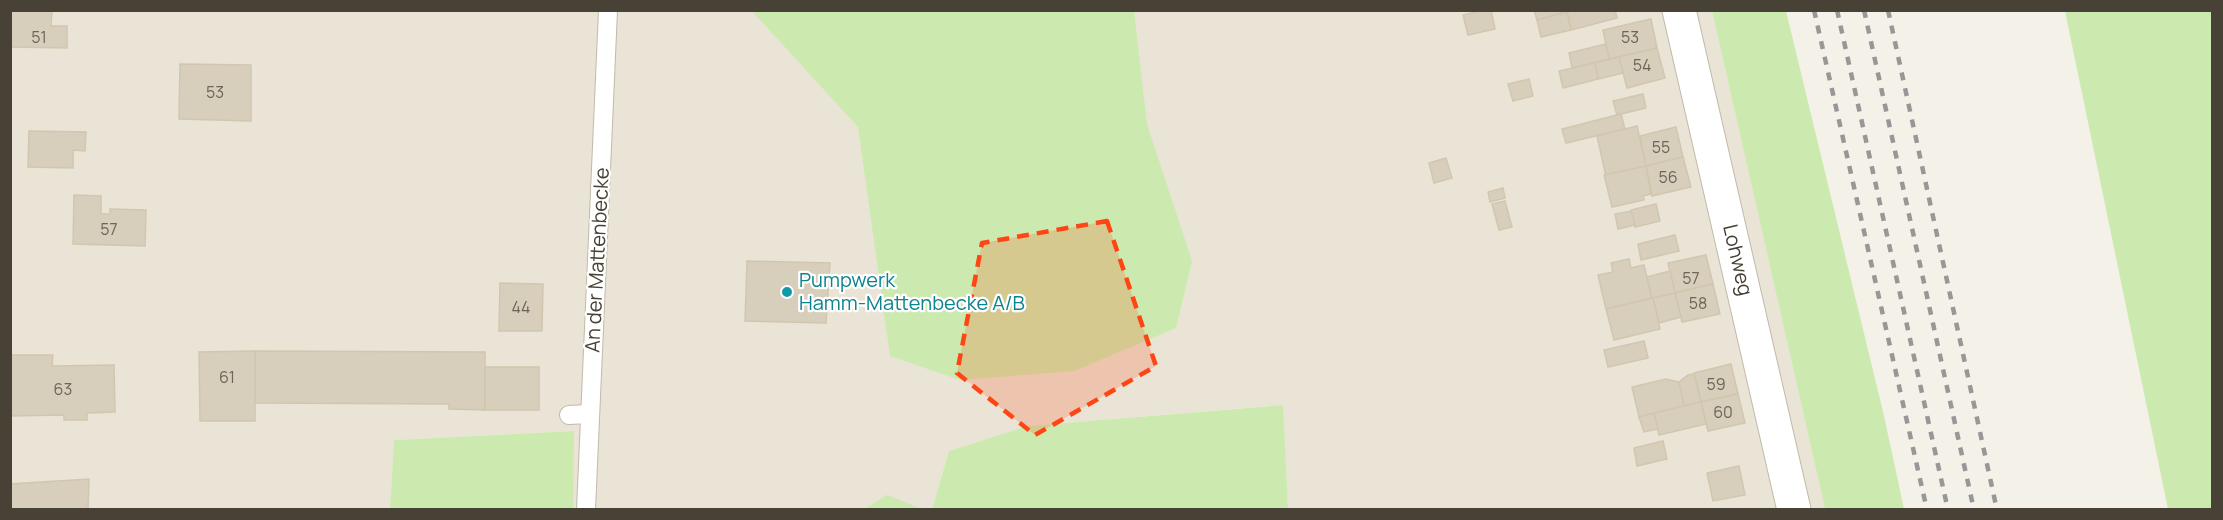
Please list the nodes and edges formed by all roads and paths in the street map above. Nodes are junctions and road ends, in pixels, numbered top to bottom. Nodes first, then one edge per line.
1 (608, 10) edge
2 (1679, 10) edge
3 (590, 414) junction
4 (569, 415) dead end
5 (586, 510) edge
6 (1794, 510) edge

1 - 3 lane, An der Mattenbecke
2 - 6 street, Lohweg
3 - 4 lane
3 - 5 lane, An der Mattenbecke

